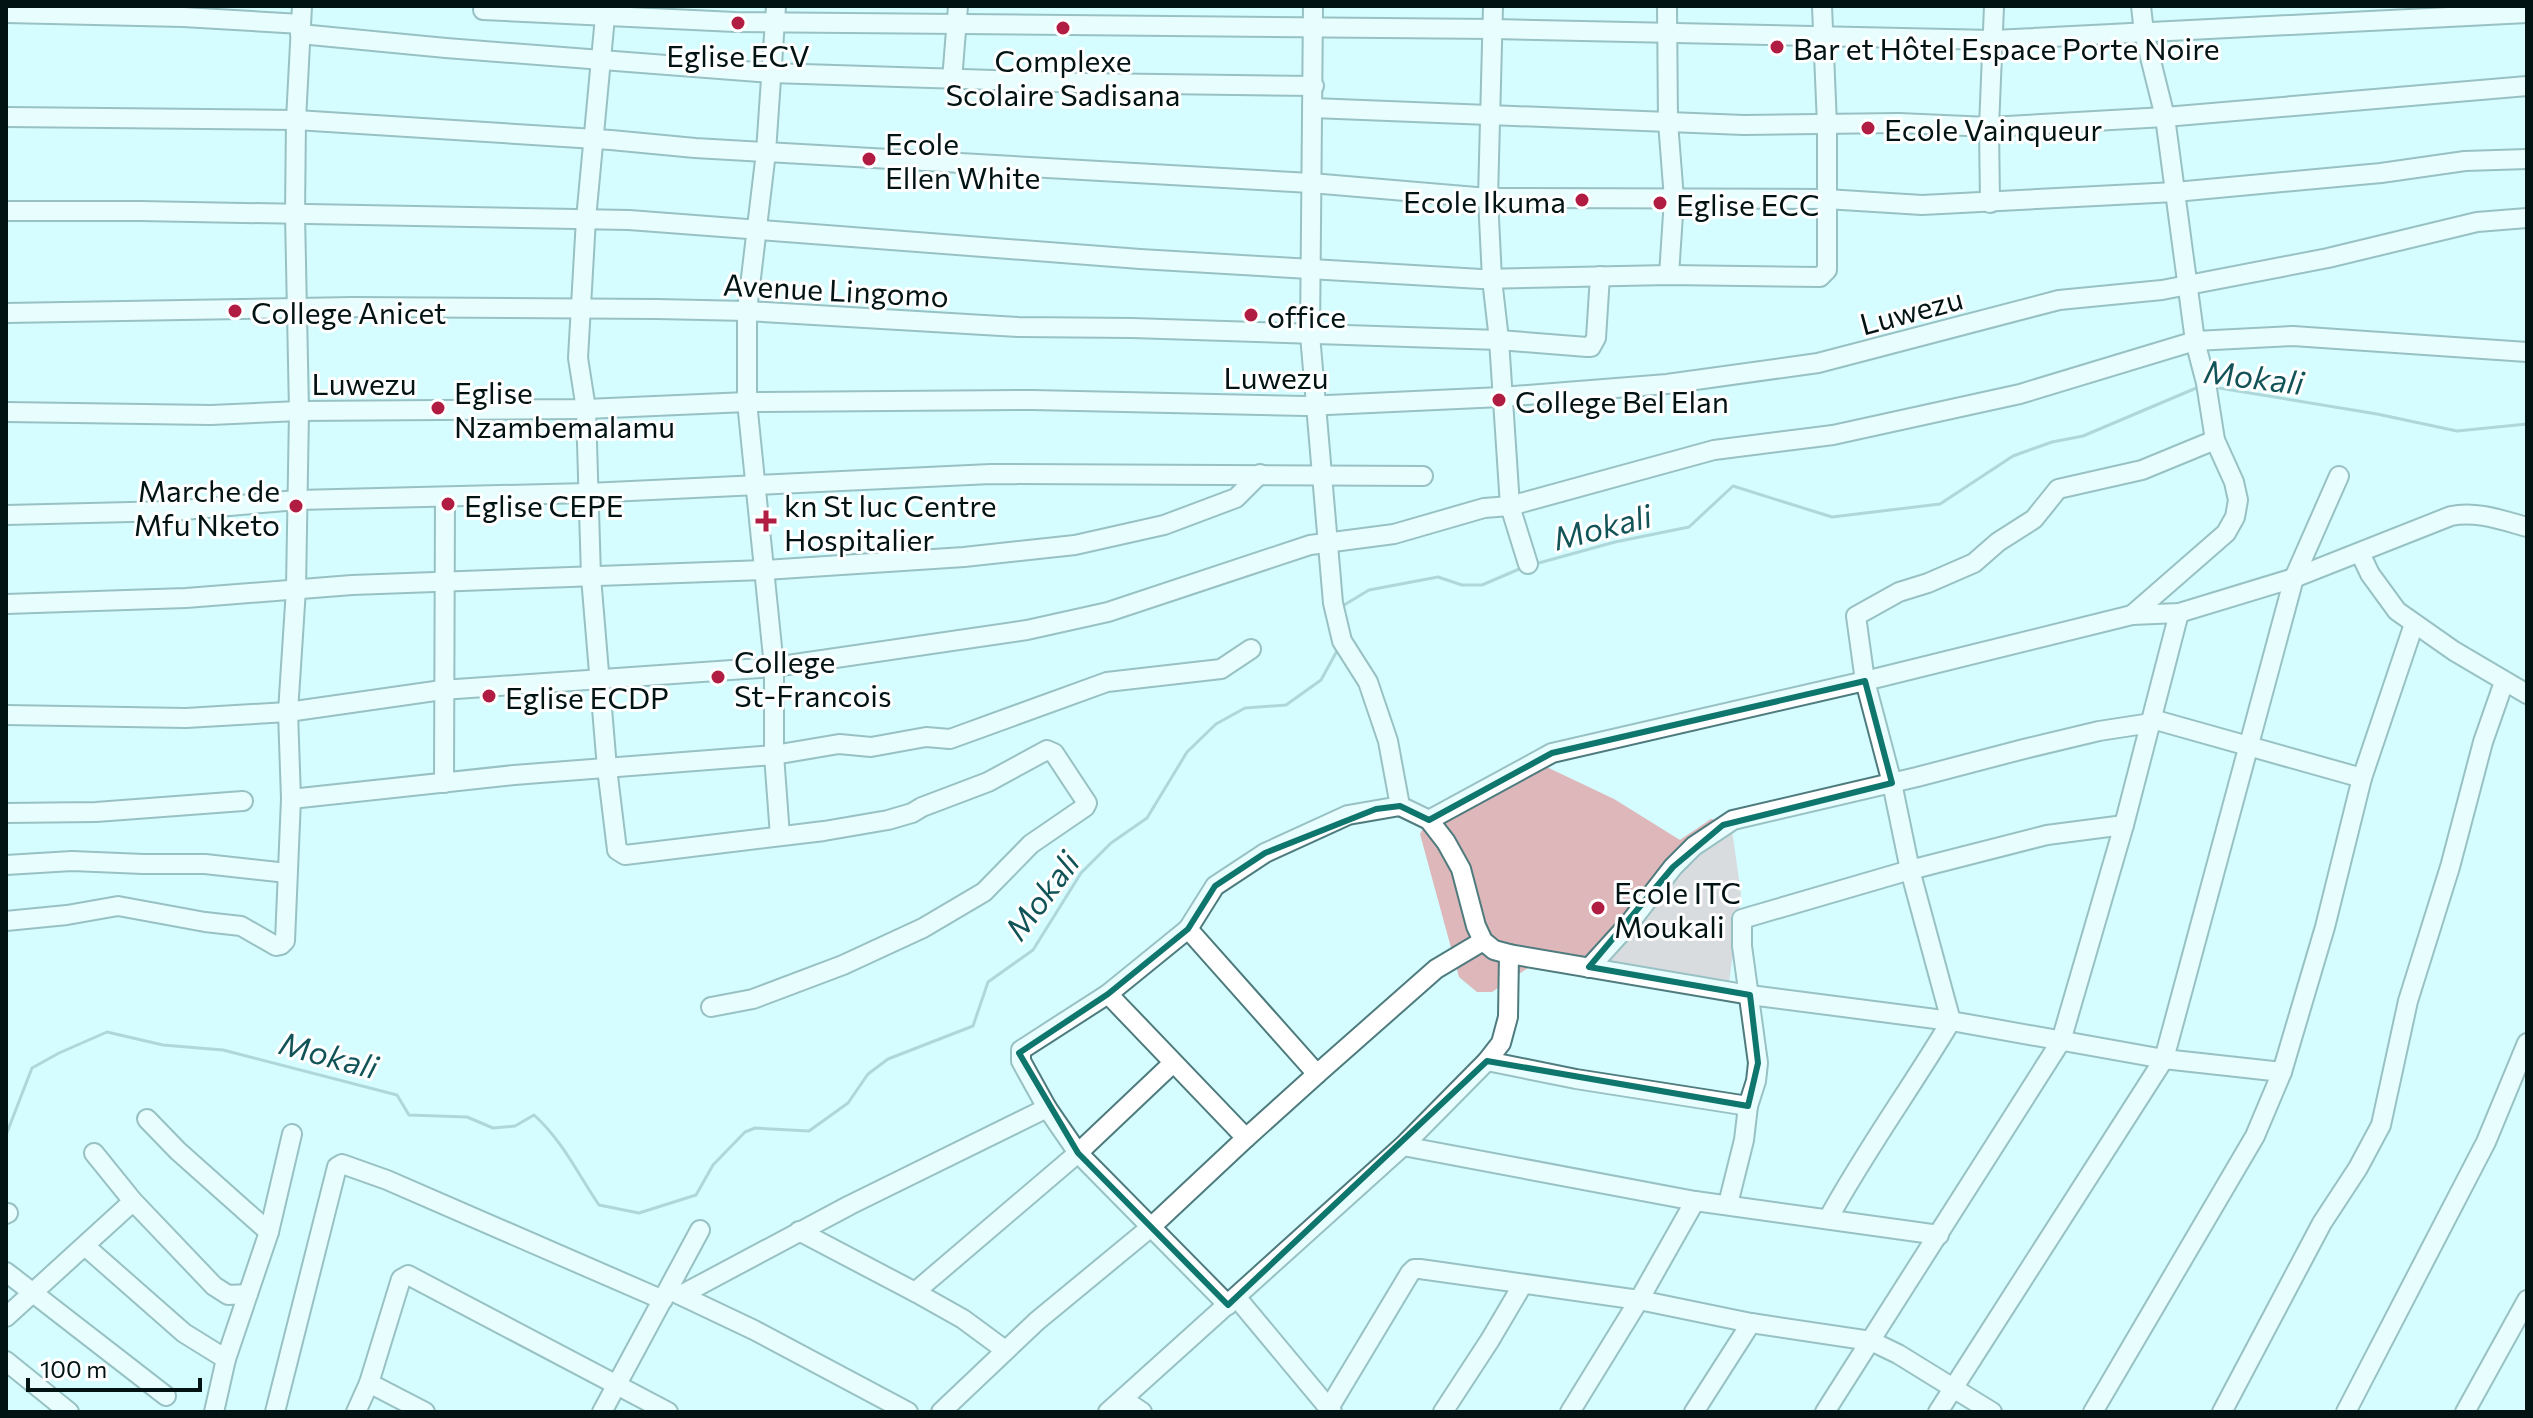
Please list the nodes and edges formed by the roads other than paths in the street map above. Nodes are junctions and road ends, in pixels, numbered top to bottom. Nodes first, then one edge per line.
1 (958, 6) edge
2 (1313, 6) edge
3 (1493, 6) edge
4 (1667, 6) edge
5 (1822, 6) edge
6 (1994, 6) edge
7 (2141, 6) edge
8 (483, 10) dead end
9 (606, 11) edge
10 (6, 13) edge
11 (2527, 13) edge
12 (775, 14) edge
13 (301, 21) edge
14 (958, 25) junction
15 (1314, 28) junction
16 (1494, 29) junction
17 (1668, 32) junction
18 (2144, 33) junction
19 (1823, 35) junction
20 (1993, 40) junction
21 (600, 59) junction
22 (771, 73) junction
23 (952, 80) junction
24 (1314, 86) junction
25 (2527, 86) edge
26 (1313, 108) junction
27 (1491, 114) junction
28 (6, 117) edge
29 (2165, 117) junction
30 (296, 120) junction
31 (1668, 122) junction
32 (1827, 125) junction
33 (1989, 127) junction
34 (593, 139) junction
35 (766, 152) junction
36 (2527, 159) edge
37 (1311, 183) junction
38 (2175, 192) junction
39 (1488, 198) junction
40 (1674, 199) junction
41 (1826, 199) junction
42 (1990, 203) junction
43 (6, 211) edge
44 (295, 214) junction
45 (2527, 218) edge
46 (586, 219) junction
47 (756, 229) junction
48 (1310, 268) junction
49 (1669, 275) junction
50 (1600, 276) junction
51 (1492, 279) junction
52 (2189, 284) junction
53 (296, 308) junction
54 (582, 309) junction
55 (747, 311) junction
56 (6, 313) edge
57 (1310, 335) junction
58 (1499, 340) junction
59 (2195, 341) junction
60 (2527, 352) edge
61 (1501, 397) junction
62 (747, 402) junction
63 (1316, 406) junction
64 (586, 409) junction
65 (299, 411) junction
66 (6, 412) edge
67 (2215, 440) junction
68 (1260, 474) junction
69 (1322, 475) junction
70 (1423, 476) dead end
71 (2339, 476) dead end
72 (756, 487) junction
73 (588, 493) junction
74 (445, 497) junction
75 (297, 500) junction
76 (1510, 506) junction
77 (6, 515) edge
78 (2527, 527) edge
79 (1327, 542) junction
80 (2360, 553) junction
81 (1528, 564) dead end
82 (765, 570) junction
83 (591, 577) junction
84 (2294, 578) junction
85 (443, 582) junction
86 (296, 589) junction
87 (6, 604) edge
88 (2179, 613) junction
89 (2132, 615) junction
90 (2414, 624) junction
91 (1251, 649) dead end
92 (774, 667) junction
93 (600, 678) junction
94 (1865, 681) junction
95 (2504, 682) junction
96 (442, 690) junction
97 (2527, 694) edge
98 (288, 712) junction
99 (6, 715) edge
100 (2152, 721) junction
101 (2249, 746) junction
102 (774, 755) junction
103 (607, 768) junction
104 (2362, 778) junction
105 (444, 783) junction
106 (1892, 783) junction
107 (291, 799) junction
108 (243, 801) dead end
109 (1400, 806) junction
110 (6, 813) edge
111 (1429, 820) junction
112 (2124, 825) junction
113 (780, 836) junction
114 (6, 865) edge
115 (1910, 870) junction
116 (287, 873) junction
117 (6, 921) edge
118 (1188, 929) junction
119 (1483, 941) junction
120 (1509, 954) junction
121 (1589, 968) junction
122 (1108, 994) junction
123 (1750, 995) junction
124 (711, 1007) dead end
125 (1951, 1021) junction
126 (2061, 1041) junction
127 (2527, 1043) edge
128 (2164, 1059) junction
129 (1487, 1061) junction
130 (1173, 1063) junction
131 (2282, 1072) junction
132 (1317, 1074) junction
133 (1748, 1106) junction
134 (1047, 1108) junction
135 (147, 1119) dead end
136 (292, 1134) dead end
137 (1246, 1138) junction
138 (1403, 1146) junction
139 (94, 1153) dead end
140 (1078, 1153) junction
141 (131, 1199) junction
142 (1695, 1201) junction
143 (1728, 1204) junction
144 (1828, 1219) junction
145 (1151, 1227) junction
146 (700, 1230) dead end
147 (799, 1231) junction
148 (269, 1232) junction
149 (1939, 1235) junction
150 (85, 1246) junction
151 (6, 1272) edge
152 (1523, 1284) junction
153 (31, 1292) junction
154 (915, 1292) junction
155 (248, 1294) junction
156 (671, 1295) junction
157 (1639, 1300) junction
158 (2527, 1300) edge
159 (1233, 1302) junction
160 (6, 1317) edge
161 (1751, 1323) junction
162 (1871, 1341) junction
163 (1005, 1350) junction
164 (226, 1359) junction
165 (6, 1361) edge
166 (369, 1383) junction
167 (617, 1386) junction
168 (1952, 1389) junction
169 (166, 1396) dead end
170 (1123, 1399) junction
171 (1330, 1410) edge
172 (69, 1412) edge
173 (214, 1412) edge
174 (275, 1412) edge
175 (356, 1412) edge
176 (425, 1412) edge
177 (602, 1412) edge
178 (668, 1412) edge
179 (908, 1412) edge
180 (941, 1412) edge
181 (1108, 1412) edge
182 (1142, 1412) edge
183 (1443, 1412) edge
184 (1570, 1412) edge
185 (1694, 1412) edge
186 (1825, 1412) edge
187 (1938, 1412) edge
188 (1992, 1412) edge
189 (2093, 1412) edge
190 (2222, 1412) edge
191 (2346, 1412) edge
192 (2465, 1412) edge

1 - 14 street
2 - 15 street
3 - 16 street
4 - 17 street
5 - 19 street
6 - 20 street
7 - 18 street
8 - 9 street
9 - 12 street
9 - 21 street
10 - 13 street
11 - 18 street
12 - 14 street
12 - 22 street
13 - 21 street
13 - 30 street
14 - 15 street
14 - 23 street
15 - 16 street
15 - 24 street
16 - 17 street
16 - 27 street
17 - 19 street
17 - 31 street
18 - 20 street
18 - 29 street
19 - 20 street
19 - 32 street
20 - 33 street
21 - 22 street
21 - 34 street
22 - 23 street
22 - 35 street
23 - 24 street
24 - 26 street
25 - 29 street
26 - 27 street
26 - 37 street
27 - 31 street
27 - 39 street
28 - 30 street
29 - 33 street
29 - 38 street
30 - 34 street
30 - 44 street
31 - 32 street
31 - 40 street
32 - 33 street
32 - 41 street
33 - 42 street
34 - 35 street
34 - 46 street
35 - 37 street
35 - 47 street
36 - 38 street
37 - 39 street
37 - 48 street
38 - 42 street
38 - 52 street
39 - 40 street
39 - 51 street
40 - 41 street
40 - 49 street
41 - 42 street
41 - 49 street
43 - 44 street
44 - 46 street
44 - 53 street
45 - 52 street, Luwezu
46 - 47 street
46 - 54 street
47 - 48 street
47 - 55 street
48 - 51 street
48 - 57 street
49 - 50 street
50 - 51 street
50 - 58 street, Avenue Lingomo
51 - 58 street
52 - 59 street
52 - 61 street, Luwezu
53 - 54 street, Avenue Lingomo
53 - 56 street, Avenue Lingomo
53 - 65 street
54 - 55 street, Avenue Lingomo
54 - 64 street
55 - 57 street, Avenue Lingomo
55 - 62 street
57 - 58 street, Avenue Lingomo
57 - 63 street
58 - 61 street
59 - 60 street
59 - 67 street
59 - 76 street
61 - 63 street, Luwezu
61 - 76 street
62 - 63 street, Luwezu
62 - 64 street, Luwezu
62 - 72 street
63 - 69 street
64 - 65 street, Luwezu
64 - 73 street
65 - 66 street, Luwezu
65 - 75 street
67 - 89 street
67 - 94 street
68 - 69 street
68 - 72 street
68 - 82 street
69 - 70 street
69 - 79 street
71 - 84 street
72 - 73 street
72 - 82 street
73 - 74 street
73 - 83 street
74 - 75 street
74 - 85 street
75 - 77 street
75 - 86 street
76 - 79 street
76 - 81 street
78 - 80 street
79 - 92 street
79 - 109 street
80 - 84 street
80 - 90 street
82 - 83 street
82 - 92 street
83 - 85 street
83 - 93 street
84 - 88 street
84 - 101 street
85 - 86 street
85 - 96 street
86 - 87 street
86 - 98 street
88 - 89 street
88 - 100 street
89 - 94 street
90 - 95 street
90 - 104 street
91 - 102 street
92 - 93 street
92 - 102 street
93 - 96 street
93 - 103 street
94 - 106 street
94 - 111 street
95 - 97 street
95 - 190 street
96 - 98 street
96 - 105 street
98 - 99 street
98 - 107 street
100 - 101 street
100 - 106 street
100 - 112 street
101 - 104 street
101 - 128 street
102 - 103 street
102 - 113 street
103 - 105 street
103 - 113 street
104 - 131 street
105 - 107 street
106 - 115 street
106 - 121 street
107 - 116 street
108 - 110 street
109 - 111 street
109 - 118 street
111 - 119 street
112 - 115 street
112 - 126 street
113 - 124 street
114 - 116 street
115 - 123 street
115 - 125 street
116 - 117 street
118 - 122 street
118 - 132 street
119 - 120 street
119 - 132 street
120 - 121 street
120 - 129 street
121 - 123 street
122 - 130 street
122 - 134 street
123 - 125 street
123 - 133 street
125 - 126 street
125 - 144 street
126 - 128 street
126 - 149 street
127 - 191 street
128 - 131 street
128 - 168 street
129 - 133 street
129 - 138 street
130 - 137 street
130 - 140 street
131 - 189 street
132 - 137 street
133 - 143 street
134 - 140 street
134 - 147 street
135 - 148 street
136 - 148 street
137 - 145 street
138 - 142 street
138 - 159 street
139 - 141 street
140 - 145 street
140 - 154 street
141 - 150 street
141 - 155 street
142 - 143 street
142 - 157 street
143 - 144 street
144 - 149 street
145 - 159 street
145 - 163 street
146 - 156 street
147 - 154 street
147 - 156 street
148 - 155 street
149 - 162 street
150 - 153 street
150 - 164 street
151 - 153 street
152 - 157 street
152 - 171 street
152 - 183 street
153 - 160 street
153 - 169 street
154 - 163 street
155 - 164 street
156 - 167 street
156 - 174 street
156 - 179 street
157 - 161 street
157 - 184 street
158 - 192 street
159 - 170 street
159 - 171 street
161 - 162 street
161 - 185 street
162 - 168 street
162 - 186 street
163 - 180 street
164 - 173 street
165 - 172 street
166 - 167 street
166 - 175 street
166 - 176 street
167 - 177 street
167 - 178 street
168 - 187 street
168 - 188 street
170 - 181 street
170 - 182 street

